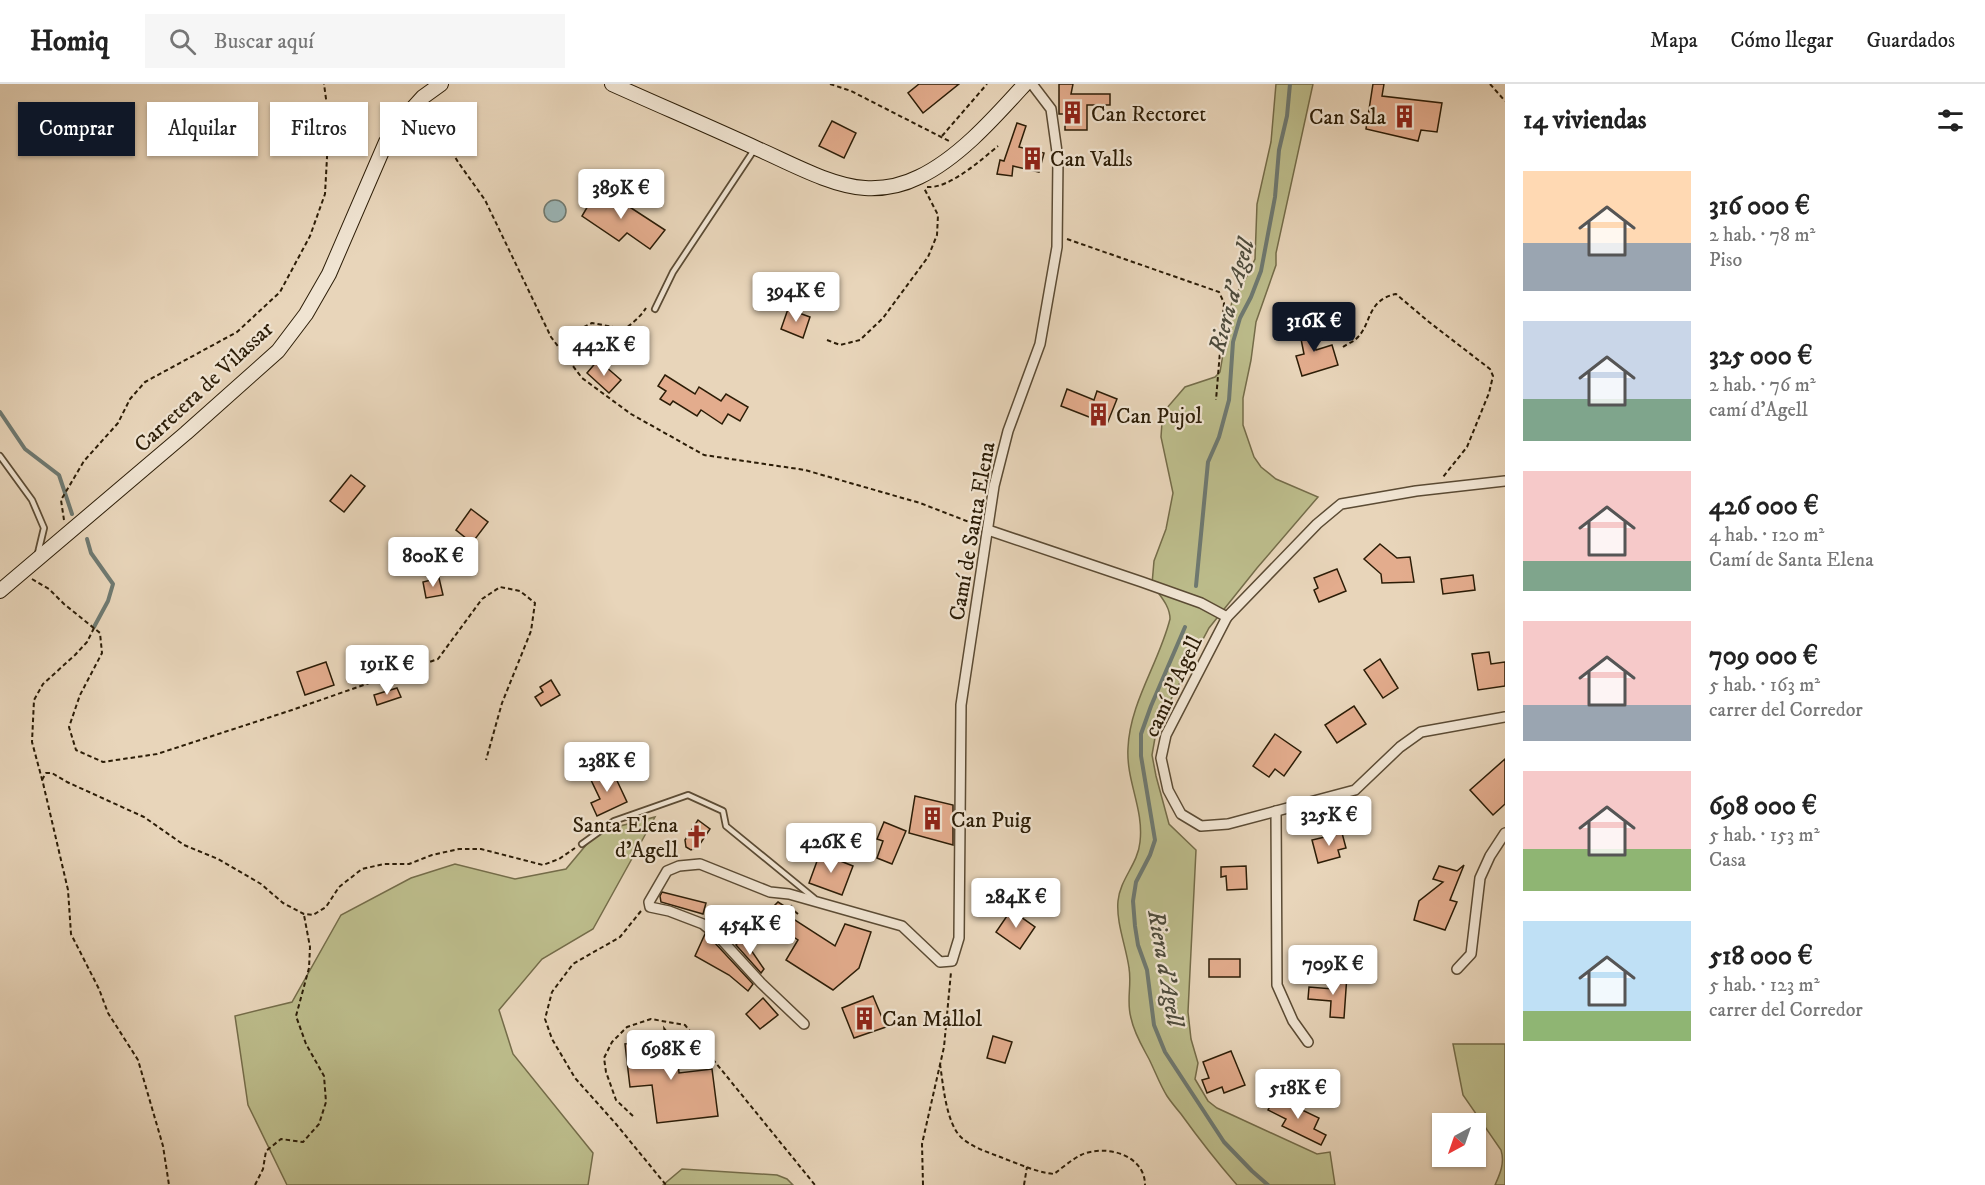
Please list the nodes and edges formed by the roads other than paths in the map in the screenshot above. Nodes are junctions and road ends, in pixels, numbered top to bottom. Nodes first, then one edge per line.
1 (441, 84) edge
2 (612, 84) edge
3 (1025, 84) edge
4 (1032, 84) edge
5 (756, 148) junction
6 (655, 309) dead end
7 (0, 456) edge
8 (1505, 482) edge
9 (988, 530) junction
10 (37, 559) junction
11 (0, 591) edge
12 (1227, 617) junction
13 (1505, 717) edge
14 (1276, 811) junction
15 (1505, 833) edge
16 (582, 844) road end
17 (821, 903) junction
18 (1457, 969) dead end
19 (804, 1024) dead end
20 (1308, 1042) dead end

1 - 10 street, Carretera de Vilassar
2 - 5 street
3 - 5 street
4 - 9 street, Camí de Santa Elena
5 - 6 lane
7 - 10 lane
8 - 12 street
9 - 12 street, camí d'Agell
9 - 17 street, Camí de Santa Elena
10 - 11 street, Carretera de Vilassar
12 - 14 street, camí d'Agell
13 - 14 street, camí d'Agell
14 - 20 street
15 - 18 street
16 - 17 lane
17 - 19 street

